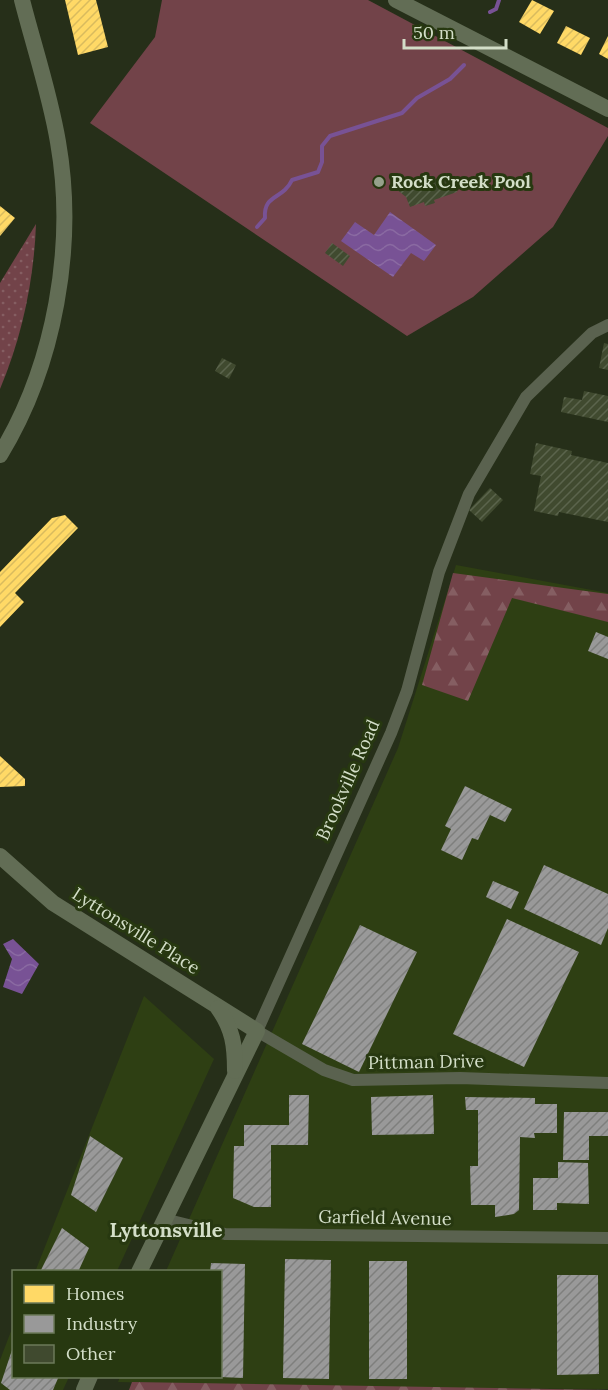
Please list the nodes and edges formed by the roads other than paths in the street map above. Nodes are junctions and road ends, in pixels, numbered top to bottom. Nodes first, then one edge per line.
1 (22, 0) edge
2 (396, 0) edge
3 (608, 109) edge
4 (608, 325) edge
5 (0, 455) edge
6 (0, 856) edge
7 (216, 1005) junction
8 (257, 1031) junction
9 (235, 1075) junction
10 (608, 1083) edge
11 (164, 1219) junction
12 (608, 1238) edge
13 (140, 1270) edge

1 - 5 street
2 - 3 street
4 - 8 street, Brookville Road
6 - 7 street, Lyttonsville Place
7 - 8 street, Lyttonsville Place
7 - 9 street
8 - 9 street, Brookville Road
8 - 10 street, Pittman Drive
9 - 11 street, Brookville Road
11 - 12 street, Garfield Avenue
11 - 13 street, Brookville Road

